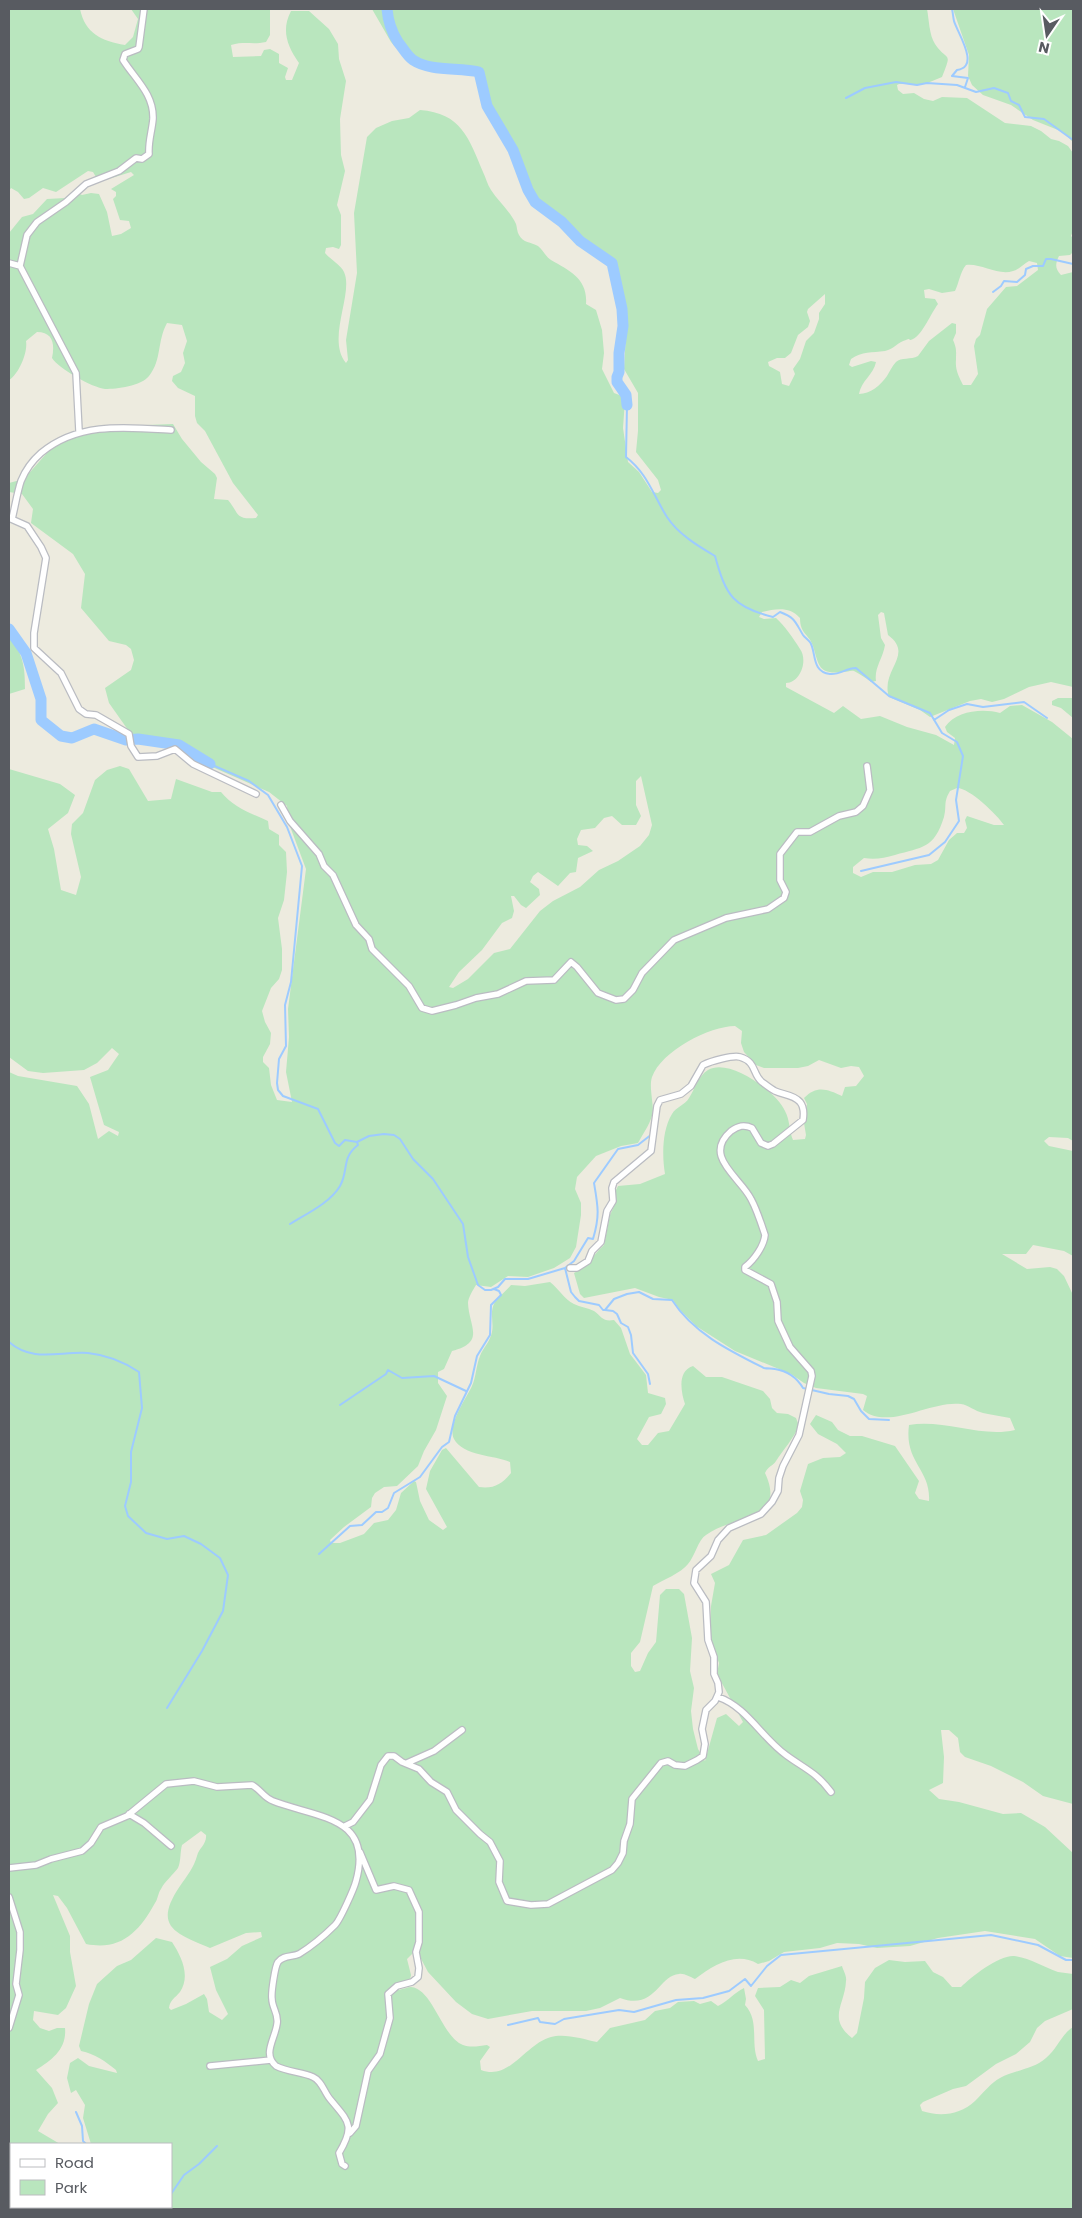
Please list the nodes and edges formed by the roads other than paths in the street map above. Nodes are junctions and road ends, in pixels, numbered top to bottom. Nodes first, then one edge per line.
1 (144, 9) edge
2 (9, 263) edge
3 (20, 266) junction
4 (171, 430) dead end
5 (79, 432) junction
6 (11, 519) edge
7 (867, 766) dead end
8 (256, 794) dead end
9 (281, 805) dead end
10 (570, 1268) dead end
11 (718, 1697) junction
12 (462, 1730) dead end
13 (407, 1764) junction
14 (831, 1792) dead end
15 (129, 1814) junction
16 (345, 1826) junction
17 (171, 1846) dead end
18 (360, 1850) junction
19 (9, 1868) edge
20 (9, 1896) edge
21 (9, 2028) edge
22 (271, 2060) junction
23 (210, 2066) dead end
24 (348, 2135) junction
25 (345, 2166) dead end

1 - 3 street
2 - 3 street
3 - 5 street
4 - 5 street
5 - 6 street
6 - 8 street
7 - 9 street
10 - 11 street
11 - 13 street
11 - 14 street
12 - 13 street
13 - 16 street
15 - 16 street
15 - 17 street
15 - 19 street
16 - 18 street
18 - 22 street
18 - 24 street
20 - 21 street
22 - 23 street
22 - 24 street
24 - 25 street

